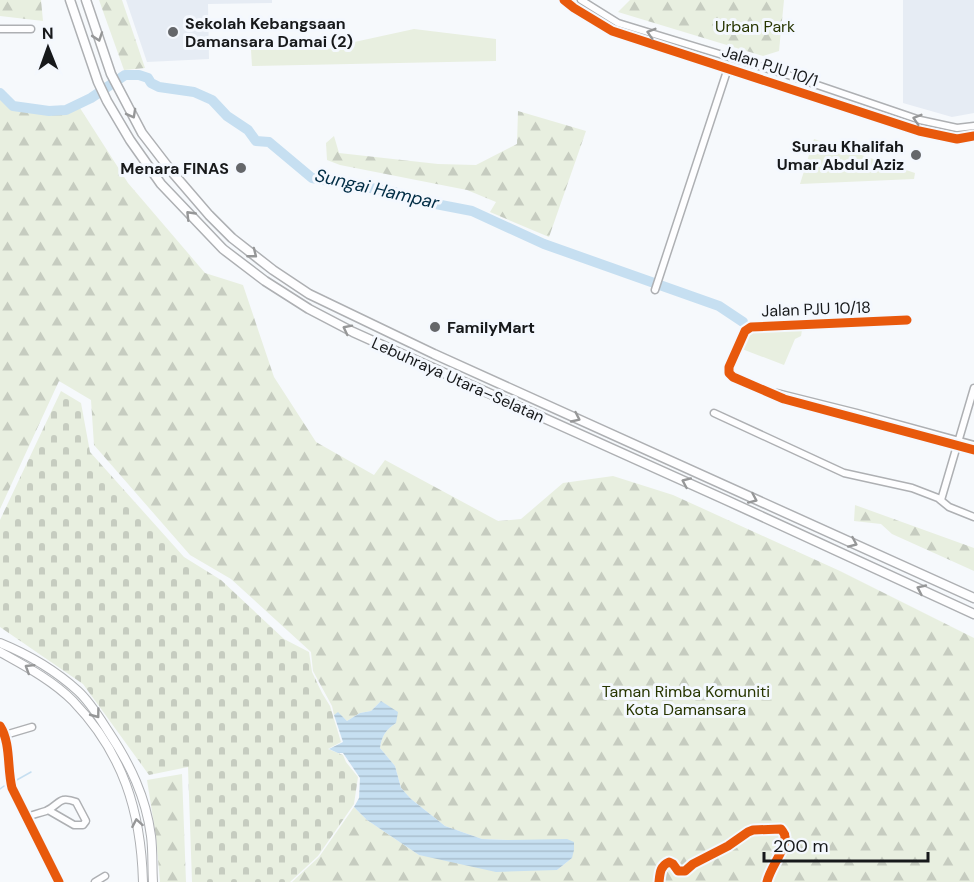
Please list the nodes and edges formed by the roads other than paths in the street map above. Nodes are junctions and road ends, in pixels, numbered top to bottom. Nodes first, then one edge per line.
1 (70, 0) edge
2 (86, 0) edge
3 (564, 0) edge
4 (581, 0) edge
5 (0, 29) edge
6 (32, 29) dead end
7 (690, 45) junction
8 (661, 47) junction
9 (728, 68) junction
10 (854, 98) junction
11 (880, 118) junction
12 (974, 126) edge
13 (974, 136) edge
14 (654, 290) dead end
15 (908, 320) dead end
16 (974, 388) edge
17 (971, 410) edge
18 (714, 413) dead end
19 (959, 443) junction
20 (974, 445) edge
21 (974, 450) edge
22 (941, 500) junction
23 (974, 517) edge
24 (974, 598) edge
25 (974, 614) edge
26 (0, 641) edge
27 (0, 652) edge
28 (0, 726) edge
29 (32, 727) dead end
30 (5, 735) junction
31 (48, 810) junction
32 (26, 817) junction
33 (105, 876) dead end
34 (59, 882) edge
35 (95, 882) edge
36 (143, 882) edge
37 (153, 882) edge

25 -> 1 highway, Lebuhraya Utara–Selatan
2 -> 24 highway, Lebuhraya Utara–Selatan
3 - 8 street, Jalan PJU 10/1
7 -> 4 street, Jalan PJU 10/1
5 - 6 street
7 - 8 street
7 - 10 street, Jalan PJU 10/1
8 - 9 street, Jalan PJU 10/1
9 - 11 street, Jalan PJU 10/1
9 - 14 street
10 - 11 street
12 -> 10 street, Jalan PJU 10/1
11 - 13 street, Jalan PJU 10/1
15 - 19 street, Jalan PJU 10/18
16 - 17 street
17 - 19 street
18 - 22 street
19 - 20 street, Jalan PJU 10/18
19 - 21 street, Jalan PJU 10/18
19 - 22 street
22 - 23 street
26 -> 37 main road
36 -> 27 main road
28 - 30 street
29 - 30 street
30 - 32 street
31 - 31 street
31 - 32 street
32 - 34 street
33 - 35 street

